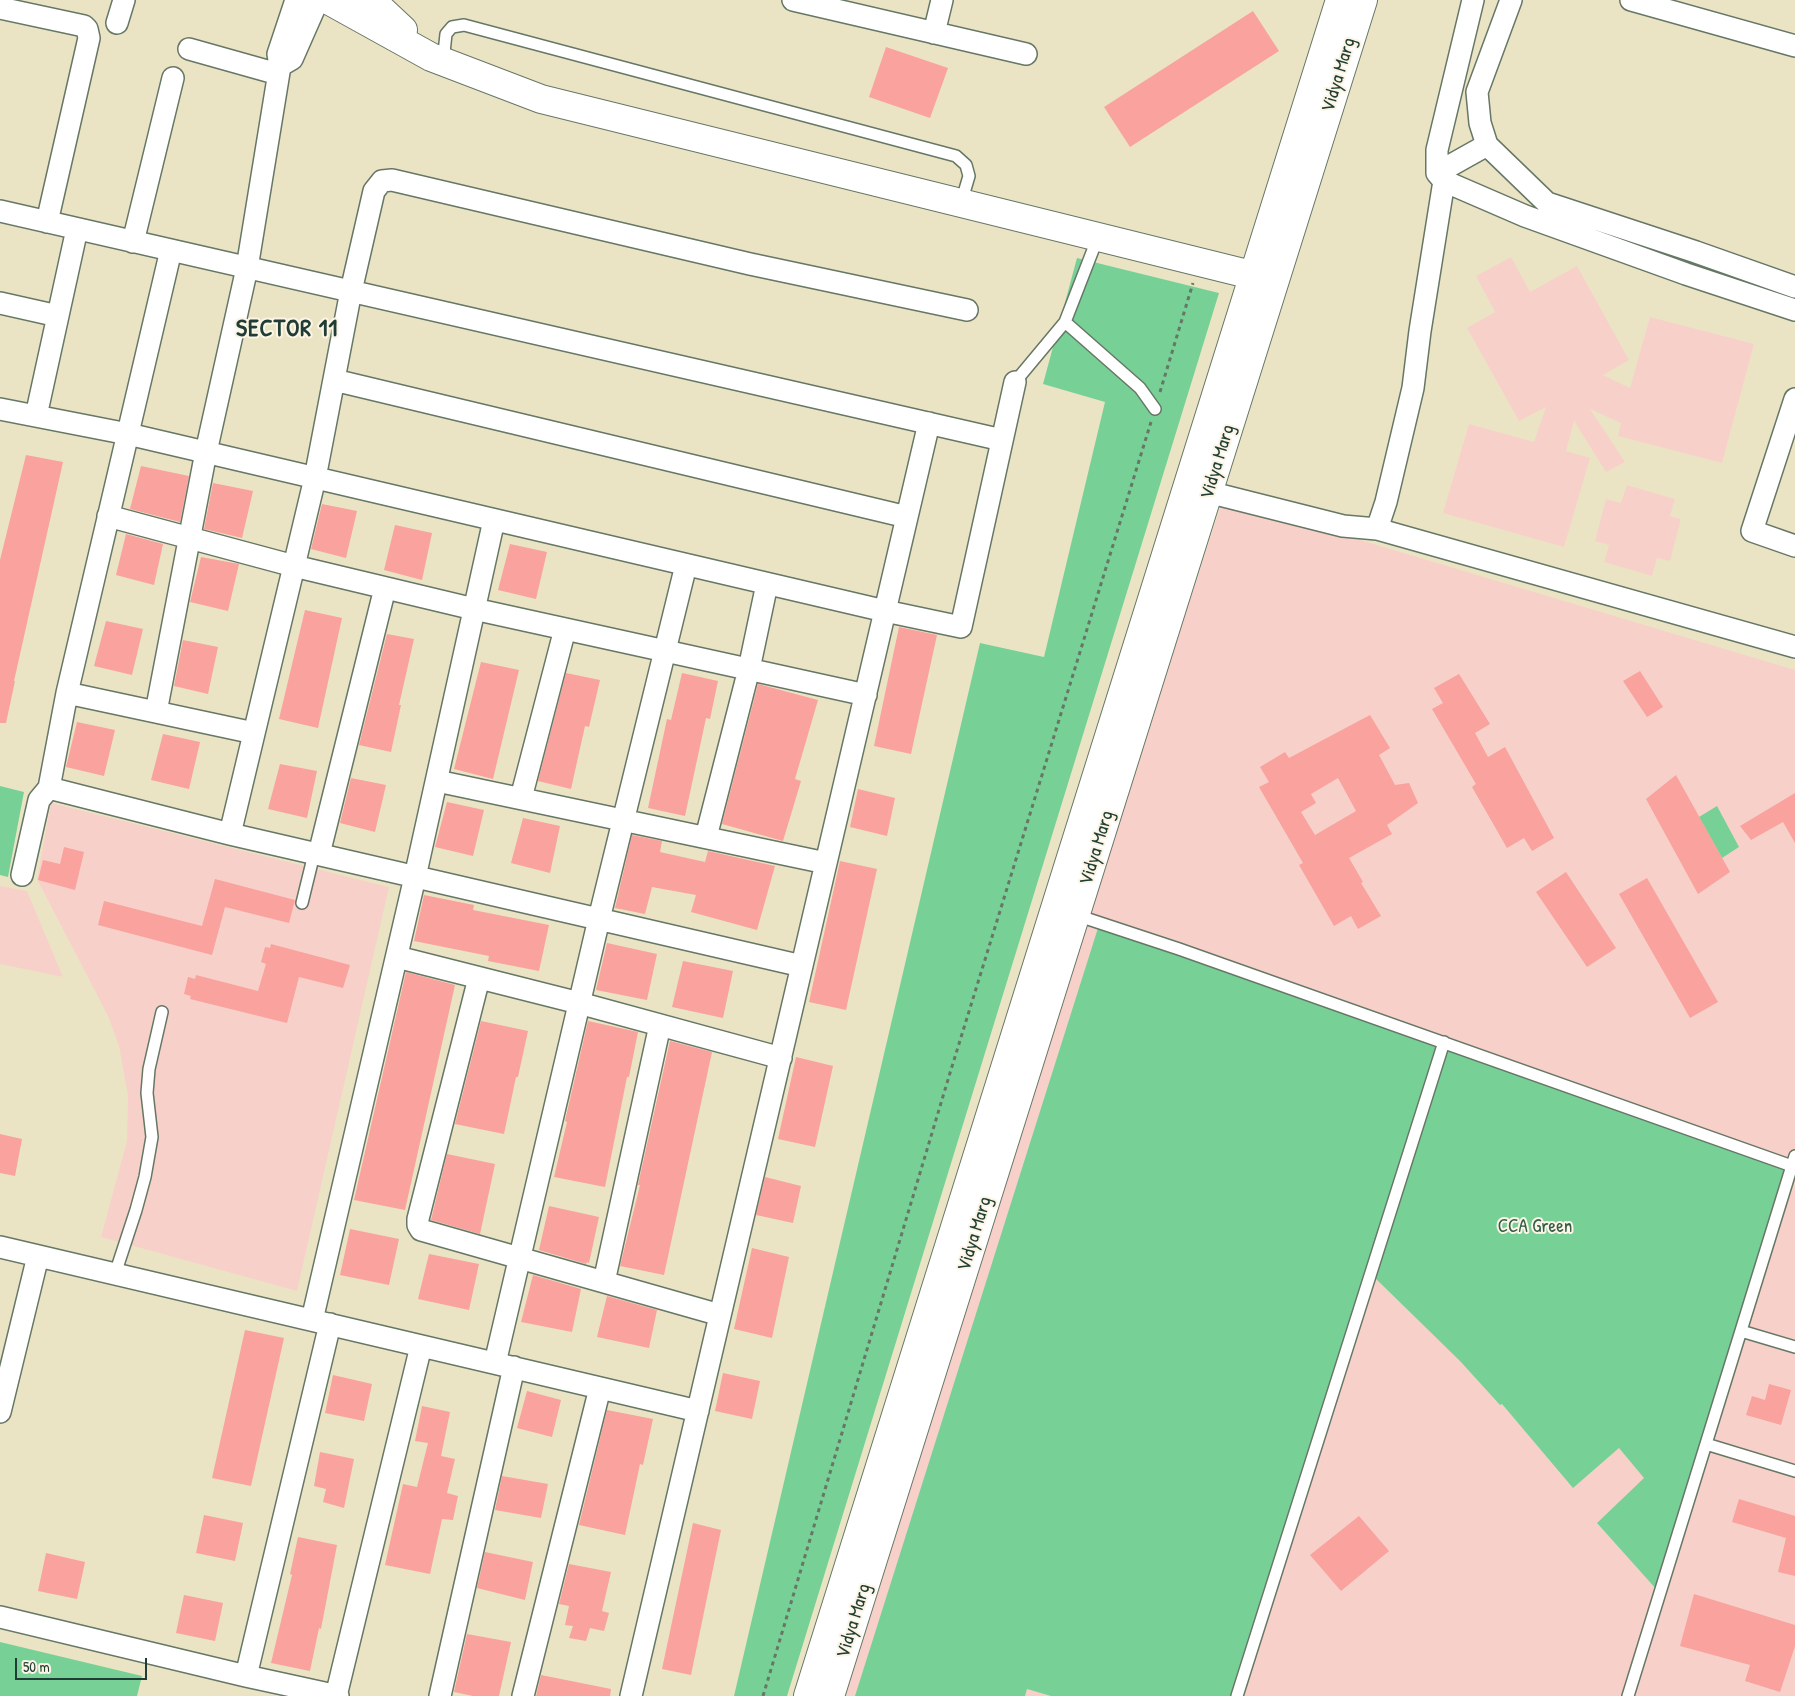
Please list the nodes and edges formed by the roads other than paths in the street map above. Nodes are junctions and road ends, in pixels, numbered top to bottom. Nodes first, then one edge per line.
1 (124, 0) edge
2 (296, 0) edge
3 (317, 0) edge
4 (324, 0) edge
5 (328, 0) edge
6 (371, 0) edge
7 (792, 0) edge
8 (942, 0) edge
9 (1340, 0) edge
10 (1363, 0) edge
11 (1473, 0) edge
12 (1511, 0) edge
13 (1631, 0) edge
14 (1675, 6) edge
15 (0, 8) edge
16 (118, 23) dead end
17 (934, 32) junction
18 (1795, 46) edge
19 (189, 49) dead end
20 (1026, 54) dead end
21 (437, 59) junction
22 (279, 70) junction
23 (172, 78) dead end
24 (1487, 145) junction
25 (1440, 177) junction
26 (961, 203) junction
27 (1547, 203) junction
28 (0, 211) edge
29 (1525, 216) junction
30 (47, 222) junction
31 (77, 228) junction
32 (1098, 237) junction
33 (133, 242) junction
34 (171, 250) junction
35 (1696, 252) junction
36 (247, 268) junction
37 (1686, 274) junction
38 (1264, 278) junction
39 (1772, 279) junction
40 (1795, 287) edge
41 (351, 291) junction
42 (1764, 301) junction
43 (0, 303) edge
44 (968, 310) dead end
45 (1795, 310) edge
46 (58, 316) junction
47 (1065, 322) junction
48 (334, 380) junction
49 (1015, 382) joint
50 (1795, 399) edge
51 (0, 409) edge
52 (1155, 409) road end
53 (36, 416) junction
54 (929, 423) junction
55 (128, 434) junction
56 (1002, 440) junction
57 (206, 452) junction
58 (315, 478) junction
59 (1208, 492) junction
60 (108, 516) junction
61 (907, 516) junction
62 (494, 520) junction
63 (1377, 529) junction
64 (190, 538) junction
65 (1795, 546) edge
66 (686, 565) junction
67 (294, 566) junction
68 (767, 584) junction
69 (385, 588) junction
70 (474, 609) junction
71 (885, 611) junction
72 (566, 629) junction
73 (1795, 647) edge
74 (665, 650) junction
75 (749, 669) junction
76 (67, 693) junction
77 (866, 695) junction
78 (156, 712) junction
79 (254, 733) junction
80 (436, 781) junction
81 (49, 788) junction
82 (521, 798) junction
83 (623, 820) junction
84 (230, 834) junction
85 (706, 837) junction
86 (317, 854) junction
87 (826, 863) junction
88 (22, 875) dead end
89 (415, 877) junction
90 (302, 903) dead end
91 (1076, 915) junction
92 (598, 919) junction
93 (397, 957) junction
94 (802, 966) junction
95 (479, 978) junction
96 (579, 1003) junction
97 (162, 1012) dead end
98 (660, 1025) junction
99 (1444, 1042) junction
100 (781, 1058) junction
101 (1793, 1161) edge
102 (0, 1247) edge
103 (38, 1256) junction
104 (520, 1257) junction
105 (115, 1274) junction
106 (604, 1282) junction
107 (720, 1315) junction
108 (321, 1322) junction
109 (1741, 1331) junction
110 (421, 1346) junction
111 (1795, 1347) edge
112 (505, 1365) junction
113 (600, 1388) junction
114 (698, 1410) junction
115 (0, 1412) edge
116 (1706, 1444) junction
117 (1795, 1471) edge
118 (0, 1617) edge
119 (246, 1676) junction
120 (337, 1696) edge
121 (440, 1696) edge
122 (523, 1696) edge
123 (631, 1696) edge
124 (808, 1696) edge
125 (830, 1696) edge
126 (1237, 1696) edge
127 (1628, 1696) edge

1 - 16 street
2 - 22 street
3 - 4 main road
3 - 22 street
5 - 21 main road
6 - 21 main road
7 - 17 street
8 - 17 street
9 - 38 main road, Vidya Marg
10 - 38 main road, Vidya Marg
11 - 25 street
12 - 24 street
13 - 14 street
14 - 18 street
15 - 30 street
17 - 20 street
19 - 22 street
21 - 26 main road
21 - 26 lane
22 - 36 street
23 - 33 street
24 - 25 street
24 - 27 street
25 - 29 street
25 - 63 street
26 - 32 main road
27 - 29 street
27 - 35 street
28 - 30 street
29 - 37 street
30 - 31 street
31 - 33 street
31 - 46 street
32 - 38 main road
32 - 47 lane
33 - 34 street
34 - 36 street
34 - 55 street
35 - 37 street
35 - 39 street
36 - 41 street
36 - 57 street
37 - 42 street
38 - 59 main road, Vidya Marg
38 - 124 main road, Vidya Marg
39 - 40 street
39 - 42 street
41 - 44 street
41 - 48 street
41 - 54 street
42 - 45 street
43 - 46 street
46 - 53 street
47 - 49 lane
47 - 52 lane
48 - 58 street
48 - 61 street
49 - 56 street
50 - 65 street
51 - 53 street
53 - 55 street
54 - 56 street
54 - 61 street
55 - 57 street
55 - 60 street
56 - 71 street
57 - 58 street
57 - 64 street
58 - 62 street
58 - 67 street
59 - 63 street
59 - 91 main road, Vidya Marg
60 - 64 street
60 - 76 street
61 - 71 street
62 - 66 street
62 - 70 street
63 - 73 street
64 - 67 street
64 - 78 street
66 - 68 street
66 - 74 street
67 - 69 street
67 - 79 street
68 - 71 street
68 - 75 street
69 - 70 street
69 - 86 street
70 - 72 street
70 - 80 street
71 - 77 street
72 - 74 street
72 - 82 street
74 - 75 street
74 - 83 street
75 - 77 street
75 - 85 street
76 - 78 street
76 - 81 street
77 - 87 street
78 - 79 street
79 - 84 street
80 - 82 street
80 - 89 street
81 - 84 street
81 - 88 street
82 - 83 street
83 - 85 street
83 - 92 street
84 - 86 street
85 - 87 street
86 - 89 street
86 - 90 lane
87 - 94 street
89 - 92 street
89 - 93 street
91 - 99 lane
91 - 125 main road, Vidya Marg
92 - 94 street
92 - 96 street
93 - 95 street
93 - 108 street
94 - 100 street
95 - 96 street
95 - 104 street
96 - 98 street
96 - 104 street
97 - 105 lane
98 - 100 street
98 - 106 street
99 - 101 lane
99 - 126 lane
100 - 107 street
101 - 109 lane
102 - 103 street
103 - 105 street
103 - 115 street
104 - 106 street
104 - 112 street
105 - 108 street
106 - 107 street
107 - 114 street
108 - 110 street
108 - 119 street
109 - 111 lane
109 - 116 lane
110 - 112 street
110 - 120 street
112 - 113 street
112 - 121 street
113 - 114 street
113 - 122 street
114 - 123 street
116 - 117 lane
116 - 127 lane
118 - 119 street
119 - 120 street

